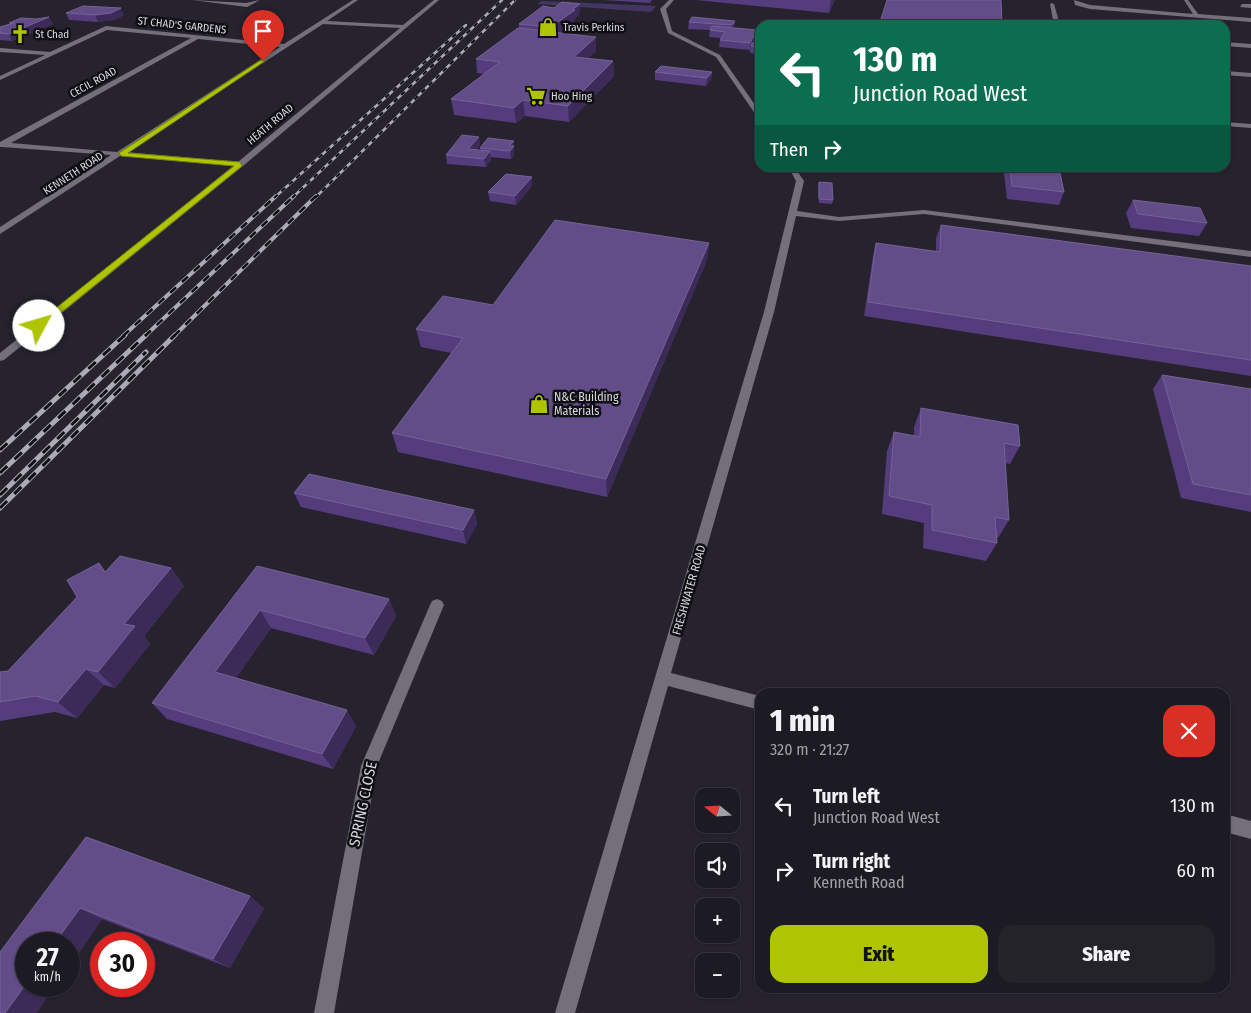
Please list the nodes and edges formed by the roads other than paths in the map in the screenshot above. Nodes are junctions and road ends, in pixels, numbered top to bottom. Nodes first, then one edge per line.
1 (194, 0) edge
2 (258, 0) edge
3 (356, 0) edge
4 (437, 0) edge
5 (672, 0) edge
6 (1076, 0) edge
7 (1186, 0) edge
8 (1052, 4) dead end
9 (1242, 6) dead end
10 (1251, 6) edge
11 (1197, 16) junction
12 (1056, 20) edge
13 (1251, 20) edge
14 (321, 22) junction
15 (403, 27) junction
16 (197, 37) junction
17 (1230, 44) edge
18 (286, 46) junction
19 (1251, 46) edge
20 (0, 50) edge
21 (50, 53) junction
22 (1230, 74) edge
23 (0, 78) edge
24 (1249, 78) edge
25 (755, 110) edge
26 (1230, 124) edge
27 (1251, 126) edge
28 (1, 145) edge
29 (121, 154) junction
30 (240, 164) junction
31 (794, 172) edge
32 (793, 213) junction
33 (0, 231) edge
34 (1251, 254) edge
35 (0, 358) edge
36 (438, 605) dead end
37 (664, 678) junction
38 (755, 702) edge
39 (1230, 824) edge
40 (1251, 830) edge
41 (324, 1013) edge
42 (565, 1013) edge

1 - 2 street
3 - 14 street, KENNETH ROAD
4 - 15 street, HEATH ROAD
5 - 25 street
6 - 11 street
7 - 11 street
8 - 12 street
9 - 10 street
11 - 13 street
14 - 15 street
14 - 18 street, KENNETH ROAD
15 - 30 street, HEATH ROAD
16 - 18 street, ST CHAD'S GARDENS
16 - 21 street, ST CHAD'S GARDENS
16 - 28 street, CECIL ROAD
17 - 19 street
18 - 29 street, KENNETH ROAD
20 - 21 street
21 - 23 street
22 - 24 street
26 - 27 street
28 - 29 street
29 - 30 street
29 - 33 street, KENNETH ROAD
30 - 35 street, HEATH ROAD
31 - 32 street, FRESHWATER ROAD
32 - 34 street
32 - 37 street, FRESHWATER ROAD
36 - 41 street, SPRING CLOSE
37 - 38 street
37 - 42 street, FRESHWATER ROAD
39 - 40 street

